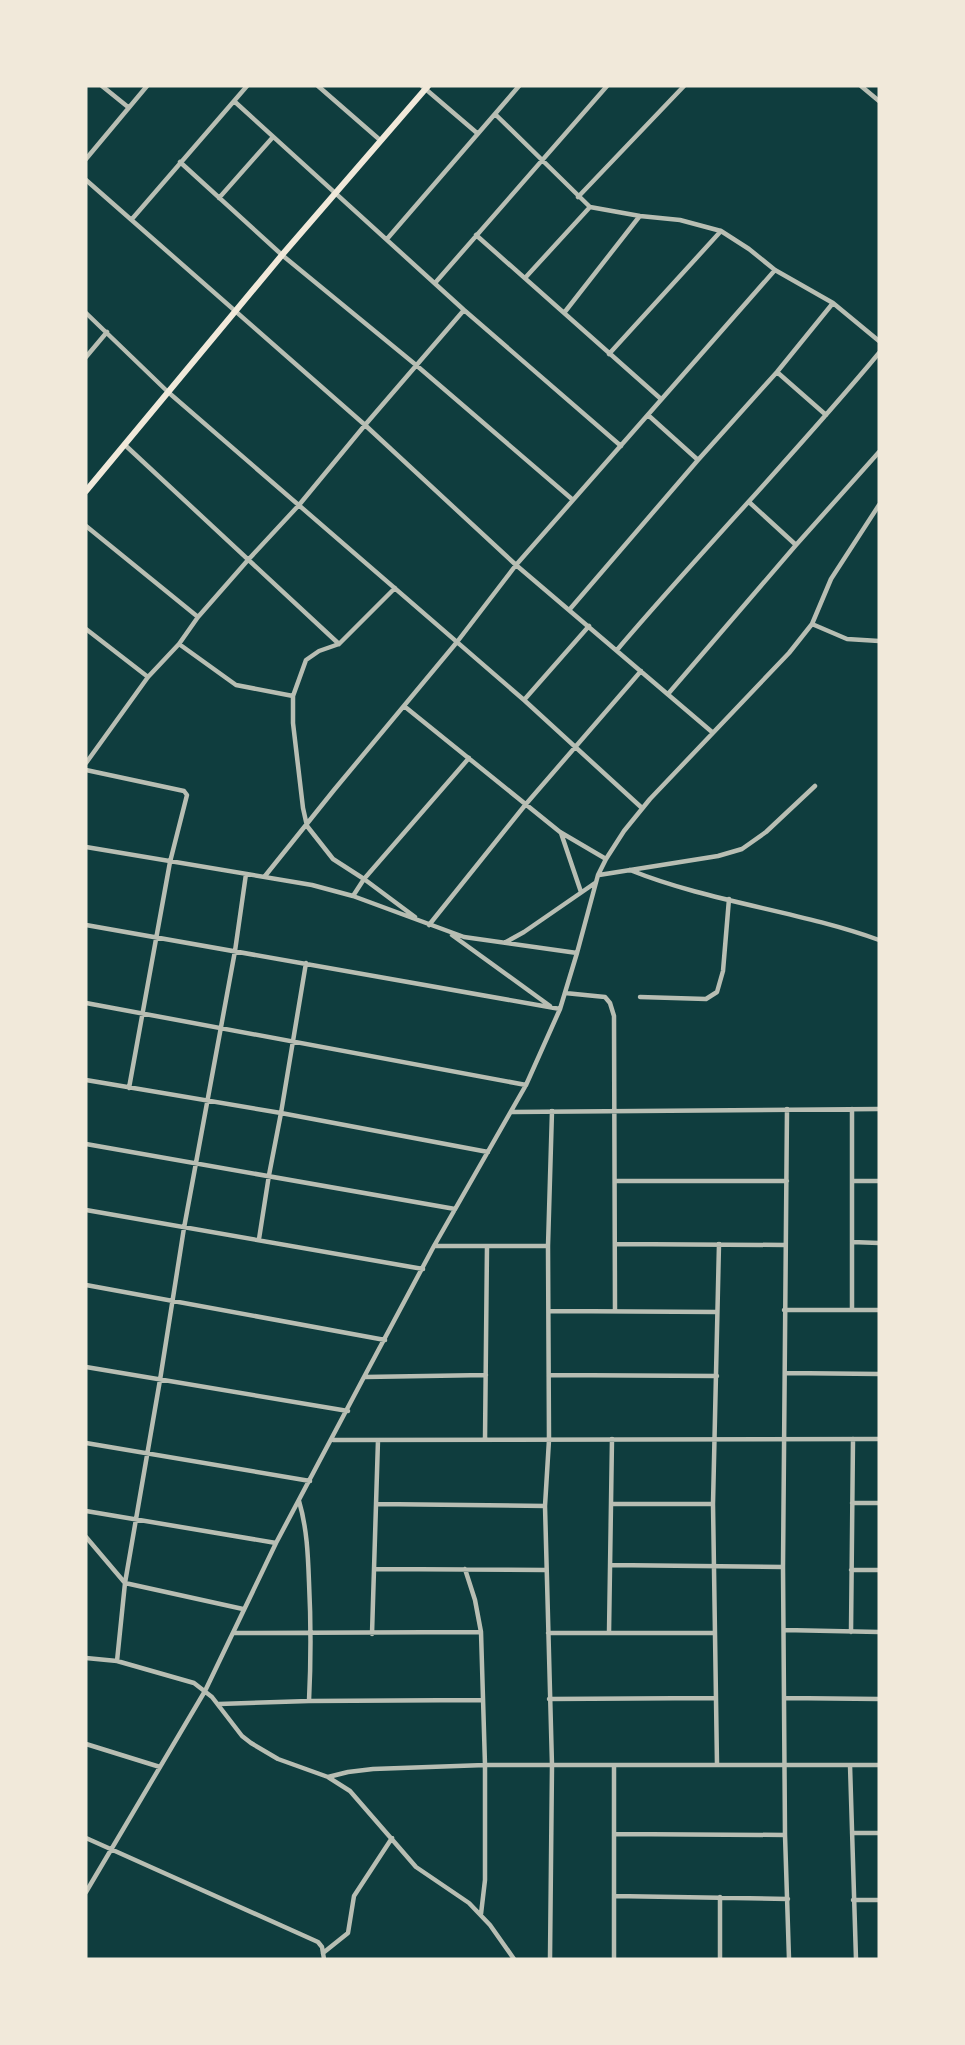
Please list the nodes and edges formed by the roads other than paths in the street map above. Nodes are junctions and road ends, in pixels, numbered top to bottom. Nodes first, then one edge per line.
1 (102, 86) edge
2 (147, 86) edge
3 (247, 86) edge
4 (318, 86) edge
5 (518, 86) edge
6 (607, 86) edge
7 (684, 86) edge
8 (861, 86) edge
9 (425, 87) edge
10 (234, 101) junction
11 (879, 101) edge
12 (128, 107) junction
13 (495, 114) junction
14 (477, 133) junction
15 (273, 137) junction
16 (380, 140) junction
17 (86, 159) edge
18 (541, 160) junction
19 (180, 162) junction
20 (86, 180) edge
21 (335, 194) junction
22 (578, 197) junction
23 (219, 198) junction
24 (590, 207) junction
25 (640, 216) junction
26 (132, 219) junction
27 (721, 231) junction
28 (476, 235) junction
29 (387, 239) junction
30 (282, 256) junction
31 (775, 270) junction
32 (525, 278) junction
33 (435, 283) junction
34 (833, 303) junction
35 (464, 310) junction
36 (235, 312) junction
37 (86, 313) edge
38 (564, 313) junction
39 (107, 332) junction
40 (879, 341) edge
41 (879, 353) edge
42 (609, 354) junction
43 (86, 357) edge
44 (416, 365) junction
45 (777, 373) junction
46 (168, 392) junction
47 (661, 399) junction
48 (648, 415) junction
49 (827, 415) junction
50 (365, 425) junction
51 (124, 444) junction
52 (621, 446) junction
53 (879, 452) edge
54 (698, 460) junction
55 (86, 491) edge
56 (573, 499) junction
57 (749, 502) junction
58 (879, 505) edge
59 (299, 506) junction
60 (86, 526) edge
61 (796, 545) junction
62 (248, 560) junction
63 (516, 565) junction
64 (395, 588) junction
65 (570, 609) junction
66 (198, 617) junction
67 (812, 624) junction
68 (589, 626) junction
69 (86, 629) edge
70 (879, 641) edge
71 (457, 642) junction
72 (179, 644) junction
73 (339, 644) junction
74 (617, 650) junction
75 (642, 671) junction
76 (148, 677) junction
77 (668, 694) junction
78 (293, 696) junction
79 (524, 700) junction
80 (404, 706) junction
81 (712, 732) junction
82 (577, 746) junction
83 (469, 758) junction
84 (86, 763) edge
85 (86, 770) edge
86 (815, 786) dead end
87 (526, 804) junction
88 (642, 808) junction
89 (307, 826) junction
90 (560, 832) junction
91 (86, 847) edge
92 (606, 859) junction
93 (170, 862) junction
94 (630, 870) junction
95 (246, 874) junction
96 (598, 875) junction
97 (265, 876) junction
98 (364, 879) junction
99 (596, 883) junction
100 (581, 892) junction
101 (353, 897) junction
102 (729, 899) junction
103 (418, 920) junction
104 (86, 925) edge
105 (429, 925) junction
106 (448, 932) junction
107 (157, 938) junction
108 (879, 940) edge
109 (501, 943) junction
110 (235, 951) junction
111 (577, 953) junction
112 (306, 963) junction
113 (565, 993) junction
114 (640, 997) dead end
115 (86, 1003) edge
116 (551, 1007) junction
117 (560, 1009) junction
118 (143, 1013) junction
119 (221, 1027) junction
120 (293, 1041) junction
121 (86, 1080) edge
122 (526, 1085) junction
123 (129, 1088) junction
124 (208, 1101) junction
125 (787, 1109) junction
126 (852, 1109) junction
127 (879, 1109) edge
128 (552, 1111) junction
129 (616, 1111) junction
130 (512, 1112) junction
131 (281, 1113) junction
132 (86, 1144) edge
133 (488, 1152) junction
134 (195, 1164) junction
135 (269, 1175) junction
136 (615, 1181) junction
137 (786, 1181) junction
138 (853, 1181) junction
139 (879, 1181) edge
140 (455, 1209) junction
141 (86, 1210) edge
142 (184, 1228) junction
143 (259, 1239) junction
144 (852, 1242) junction
145 (879, 1243) edge
146 (615, 1244) junction
147 (719, 1244) junction
148 (785, 1245) junction
149 (434, 1246) junction
150 (486, 1246) junction
151 (548, 1247) junction
152 (422, 1269) junction
153 (86, 1285) edge
154 (173, 1300) junction
155 (615, 1310) junction
156 (784, 1310) junction
157 (852, 1310) junction
158 (879, 1310) edge
159 (550, 1311) junction
160 (717, 1312) junction
161 (385, 1340) junction
162 (86, 1367) edge
163 (785, 1373) junction
164 (879, 1374) edge
165 (486, 1375) junction
166 (549, 1376) junction
167 (717, 1376) junction
168 (364, 1377) junction
169 (160, 1380) junction
170 (348, 1411) junction
171 (784, 1438) junction
172 (612, 1439) junction
173 (715, 1439) junction
174 (853, 1439) junction
175 (879, 1439) edge
176 (333, 1440) junction
177 (378, 1440) junction
178 (485, 1440) junction
179 (549, 1440) junction
180 (86, 1443) edge
181 (147, 1454) junction
182 (310, 1481) junction
183 (299, 1502) junction
184 (852, 1503) junction
185 (879, 1503) edge
186 (376, 1504) junction
187 (611, 1504) junction
188 (713, 1504) junction
189 (545, 1506) junction
190 (86, 1511) edge
191 (136, 1518) junction
192 (86, 1537) edge
193 (276, 1544) junction
194 (610, 1565) junction
195 (713, 1567) junction
196 (783, 1567) junction
197 (374, 1569) junction
198 (465, 1569) junction
199 (546, 1570) junction
200 (851, 1570) junction
201 (879, 1570) edge
202 (125, 1583) junction
203 (243, 1609) junction
204 (784, 1630) junction
205 (481, 1632) junction
206 (851, 1632) junction
207 (879, 1632) edge
208 (232, 1633) junction
209 (548, 1633) junction
210 (609, 1633) junction
211 (714, 1633) junction
212 (311, 1634) junction
213 (372, 1634) junction
214 (86, 1658) edge
215 (117, 1661) junction
216 (205, 1690) junction
217 (716, 1698) junction
218 (784, 1698) junction
219 (549, 1699) junction
220 (879, 1699) edge
221 (483, 1700) junction
222 (309, 1701) junction
223 (219, 1704) junction
224 (86, 1744) edge
225 (485, 1765) junction
226 (552, 1765) junction
227 (614, 1765) junction
228 (717, 1765) junction
229 (785, 1765) junction
230 (850, 1765) junction
231 (879, 1765) edge
232 (160, 1767) junction
233 (328, 1777) junction
234 (852, 1833) junction
235 (879, 1833) edge
236 (614, 1834) junction
237 (785, 1835) junction
238 (86, 1838) edge
239 (392, 1838) junction
240 (112, 1849) junction
241 (86, 1892) edge
242 (614, 1896) junction
243 (720, 1897) junction
244 (788, 1899) junction
245 (853, 1900) junction
246 (879, 1900) edge
247 (481, 1914) junction
248 (324, 1956) edge
249 (514, 1959) edge
250 (550, 1959) edge
251 (614, 1959) edge
252 (720, 1959) edge
253 (789, 1959) edge
254 (856, 1959) edge

1 - 12 street
2 - 12 street
3 - 10 street
4 - 16 street
5 - 13 street
6 - 18 street
7 - 22 street
8 - 11 street
9 - 14 street
9 - 16 main road
10 - 15 street
10 - 19 street
12 - 17 street
13 - 14 street
13 - 18 street
14 - 29 street
15 - 21 street
15 - 23 street
16 - 21 main road
18 - 22 street
18 - 28 street
19 - 23 street
19 - 26 street
20 - 26 street
21 - 29 street
21 - 30 main road
22 - 24 street
23 - 30 street
24 - 25 street
24 - 32 street
25 - 27 street
25 - 38 street
26 - 36 street
27 - 31 street
27 - 42 street
28 - 32 street
28 - 33 street
29 - 33 street
30 - 36 main road
30 - 44 street
31 - 34 street
31 - 47 street
32 - 38 street
33 - 35 street
34 - 40 street
34 - 45 street
35 - 44 street
35 - 52 street
36 - 46 main road
36 - 50 street
37 - 39 street
38 - 42 street
39 - 43 street
39 - 46 street
41 - 49 street
42 - 47 street
44 - 50 street
44 - 56 street
45 - 49 street
45 - 54 street
46 - 51 main road
46 - 59 street
47 - 48 street
48 - 52 street
48 - 54 street
49 - 57 street
50 - 59 street
50 - 63 street
51 - 55 main road
51 - 62 street
52 - 56 street
53 - 61 street
54 - 65 street
56 - 63 street
57 - 61 street
57 - 74 street
58 - 67 street
59 - 62 street
59 - 64 street
60 - 66 street
61 - 77 street
62 - 66 street
62 - 73 street
63 - 65 street
63 - 71 street
64 - 71 street
64 - 73 street
65 - 68 street
66 - 72 street
67 - 70 street
67 - 81 street
68 - 74 street
68 - 79 street
69 - 76 street
71 - 79 street
71 - 80 street
72 - 76 street
72 - 78 street
73 - 78 street
74 - 75 street
75 - 77 street
75 - 82 street
76 - 84 street
77 - 81 street
78 - 89 street
79 - 82 street
80 - 83 street
80 - 89 street
81 - 88 street
82 - 87 street
82 - 88 street
83 - 87 street
83 - 98 street
85 - 93 street
86 - 94 street
87 - 90 street
87 - 105 street
88 - 92 street
89 - 97 street
89 - 98 street
90 - 92 street
90 - 100 street
91 - 93 street
92 - 96 street
93 - 95 street
93 - 107 street
94 - 96 street
94 - 102 street
95 - 97 street
95 - 110 street
96 - 99 street
97 - 101 street
98 - 101 street
98 - 103 street
99 - 100 street
99 - 111 street
100 - 109 street
101 - 103 street
102 - 108 street
102 - 114 street
103 - 105 street
104 - 107 street
105 - 106 street
106 - 109 street
106 - 116 street
107 - 110 street
107 - 118 street
109 - 111 street
110 - 112 street
110 - 119 street
111 - 113 street
112 - 116 street
112 - 120 street
113 - 117 street
113 - 129 street
115 - 118 street
116 - 117 street
117 - 122 street
118 - 119 street
118 - 123 street
119 - 120 street
119 - 124 street
120 - 122 street
120 - 131 street
121 - 123 street
122 - 130 street
123 - 124 street
124 - 131 street
124 - 134 street
125 - 126 street
125 - 129 street
125 - 137 street
126 - 127 street
126 - 138 street
128 - 129 street
128 - 130 street
128 - 151 street
129 - 136 street
130 - 133 street
131 - 133 street
131 - 135 street
132 - 134 street
133 - 140 street
134 - 135 street
134 - 142 street
135 - 140 street
135 - 143 street
136 - 137 street
136 - 146 street
137 - 148 street
138 - 139 street
138 - 144 street
140 - 149 street
141 - 142 street
142 - 143 street
142 - 154 street
143 - 152 street
144 - 145 street
144 - 157 street
146 - 147 street
146 - 155 street
147 - 148 street
147 - 160 street
148 - 156 street
149 - 150 street
149 - 152 street
150 - 151 street
150 - 165 street
151 - 159 street
152 - 161 street
153 - 154 street
154 - 161 street
154 - 169 street
155 - 159 street
155 - 160 street
156 - 157 street
156 - 163 street
157 - 158 street
159 - 166 street
160 - 167 street
161 - 168 street
162 - 169 street
163 - 164 street
163 - 171 street
165 - 168 street
165 - 178 street
166 - 167 street
166 - 179 street
167 - 173 street
168 - 170 street
169 - 170 street
169 - 181 street
170 - 176 street
171 - 173 street
171 - 174 street
171 - 196 street
172 - 173 street
172 - 179 street
172 - 187 street
173 - 188 street
174 - 175 street
174 - 184 street
176 - 177 street
176 - 182 street
177 - 178 street
177 - 186 street
178 - 179 street
179 - 189 street
180 - 181 street
181 - 182 street
181 - 191 street
182 - 183 street
183 - 193 street
183 - 212 street
184 - 185 street
184 - 200 street
186 - 189 street
186 - 197 street
187 - 188 street
187 - 194 street
188 - 195 street
189 - 199 street
190 - 191 street
191 - 193 street
191 - 202 street
192 - 202 street
193 - 203 street
194 - 195 street
194 - 210 street
195 - 196 street
195 - 211 street
196 - 204 street
197 - 198 street
197 - 213 street
198 - 199 street
198 - 205 street
199 - 209 street
200 - 201 street
200 - 206 street
202 - 203 street
202 - 215 street
203 - 208 street
204 - 206 street
204 - 218 street
205 - 213 street
205 - 221 street
206 - 207 street
208 - 212 street
208 - 216 street
209 - 210 street
209 - 219 street
210 - 211 street
211 - 217 street
212 - 213 street
212 - 222 street
214 - 215 street
215 - 216 street
216 - 223 street
216 - 232 street
217 - 219 street
217 - 228 street
218 - 220 street
218 - 229 street
219 - 226 street
221 - 222 street
221 - 225 street
222 - 223 street
223 - 233 street
224 - 232 street
225 - 226 street
225 - 233 street
225 - 247 street
226 - 227 street
226 - 250 street
227 - 228 street
227 - 236 street
228 - 229 street
229 - 230 street
229 - 237 street
230 - 231 street
230 - 234 street
232 - 240 street
233 - 239 street
234 - 235 street
234 - 245 street
236 - 237 street
236 - 242 street
237 - 244 street
238 - 240 street
239 - 247 street
239 - 248 street
240 - 241 street
240 - 248 street
242 - 243 street
242 - 251 street
243 - 244 street
243 - 252 street
244 - 253 street
245 - 246 street
245 - 254 street
247 - 249 street

